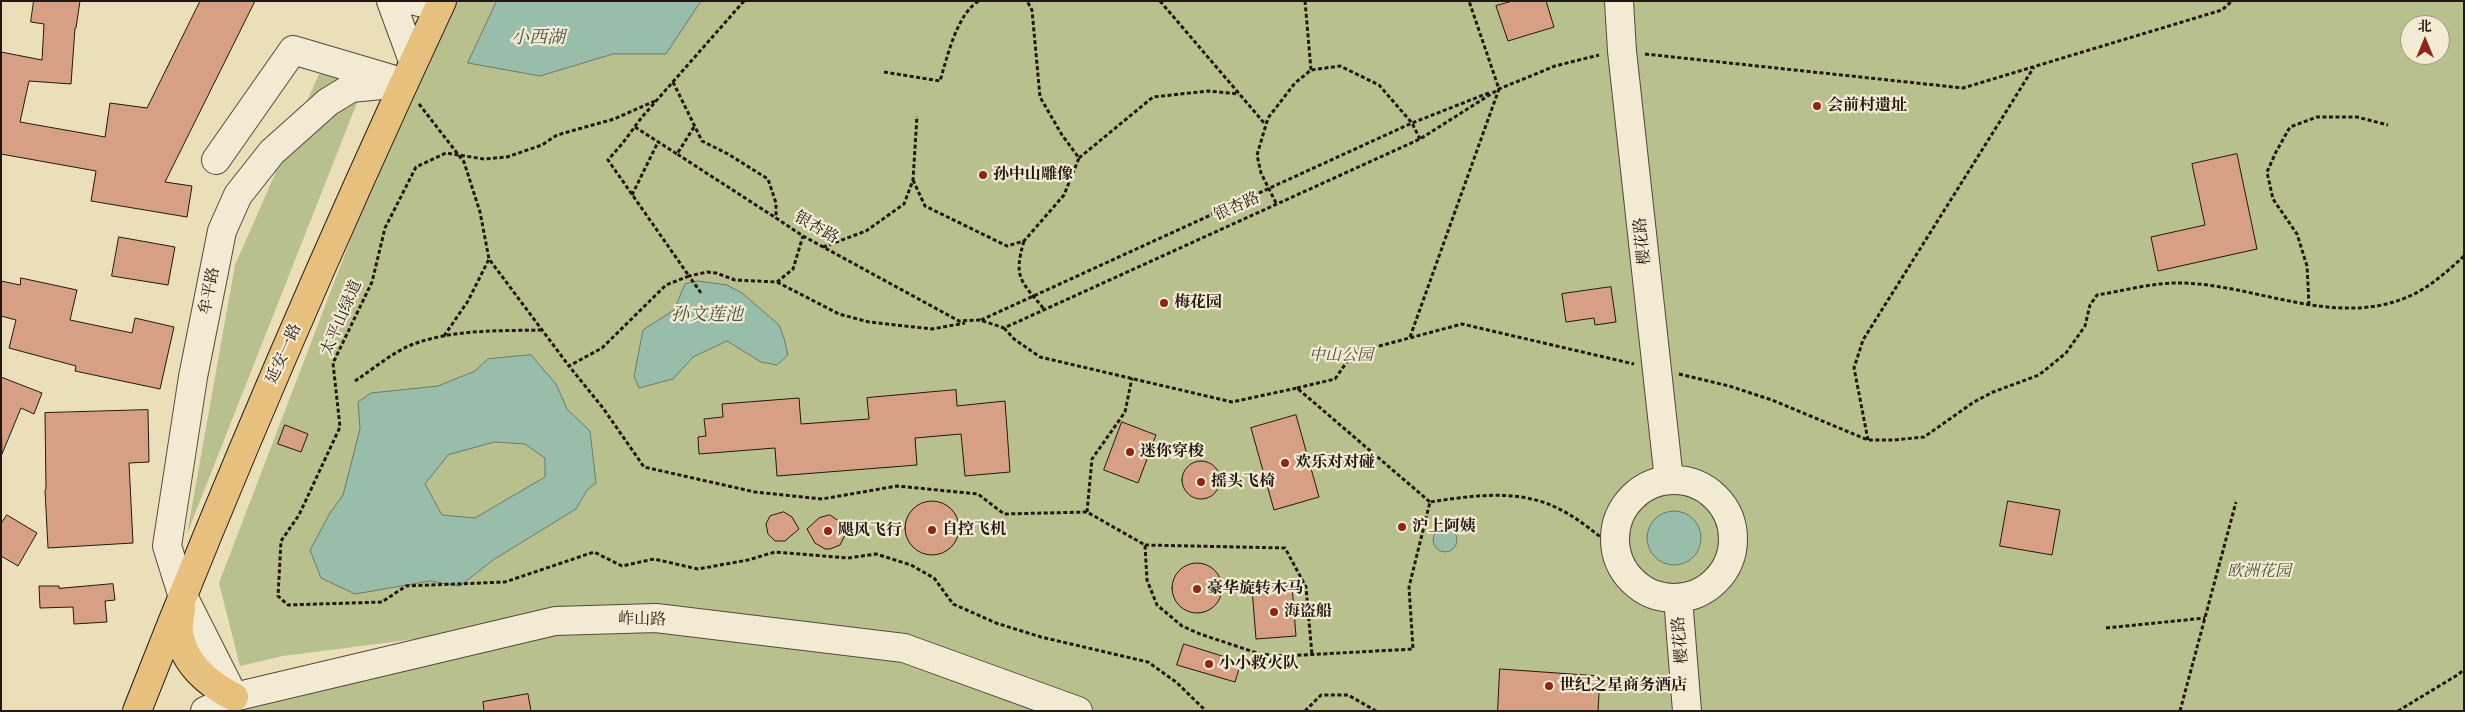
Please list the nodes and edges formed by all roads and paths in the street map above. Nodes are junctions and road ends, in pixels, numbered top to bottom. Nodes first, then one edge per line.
1 (391, 1) edge
2 (744, 1) edge
3 (979, 1) edge
4 (1027, 1) edge
5 (1160, 1) edge
6 (1305, 1) edge
7 (1470, 1) edge
8 (1619, 1) edge
9 (2232, 1) edge
10 (432, 3) edge
11 (1622, 52) junction
12 (2035, 66) junction
13 (1311, 70) junction
14 (408, 72) junction
15 (884, 72) dead end
16 (673, 82) junction
17 (1498, 89) junction
18 (1239, 94) junction
19 (658, 100) junction
20 (916, 116) dead end
21 (1412, 123) junction
22 (1266, 125) junction
23 (2388, 125) dead end
24 (635, 127) junction
25 (694, 127) junction
26 (1420, 139) junction
27 (658, 142) junction
28 (677, 154) junction
29 (458, 155) junction
30 (1079, 158) junction
31 (216, 160) dead end
32 (913, 180) junction
33 (1269, 188) junction
34 (632, 195) junction
35 (1276, 203) junction
36 (776, 218) junction
37 (803, 236) junction
38 (1024, 241) junction
39 (823, 247) junction
40 (2464, 256) edge
41 (489, 259) junction
42 (689, 276) junction
43 (777, 282) junction
44 (700, 294) dead end
45 (1033, 296) junction
46 (2309, 305) junction
47 (1044, 309) junction
48 (980, 320) junction
49 (1004, 328) junction
50 (542, 330) junction
51 (444, 336) junction
52 (1410, 337) junction
53 (569, 366) junction
54 (1658, 370) junction
55 (1132, 378) junction
56 (355, 381) dead end
57 (1296, 388) junction
58 (1868, 440) junction
59 (1669, 480) junction
60 (1430, 502) junction
61 (2236, 502) dead end
62 (1087, 512) junction
63 (1146, 544) junction
64 (1616, 550) junction
65 (182, 594) junction
66 (1678, 598) junction
67 (2205, 618) junction
68 (2106, 628) dead end
69 (1312, 655) junction
70 (2464, 669) edge
71 (234, 697) junction
72 (136, 711) edge
73 (205, 711) edge
74 (1078, 711) edge
75 (1206, 711) edge
76 (1305, 711) edge
77 (1376, 711) edge
78 (1687, 711) edge
79 (2180, 711) edge
80 (2398, 711) edge

1 - 14 street
2 - 16 path
3 - 15 path
4 - 30 path
5 - 18 path
6 - 13 path
7 - 17 path
8 - 11 street, 樱花路
9 - 12 path, 银杏路
10 - 14 main road, 延安一路
11 - 12 path, 银杏路
11 - 17 path, 银杏路
11 - 54 street, 樱花路
12 - 58 path
13 - 21 path
13 - 22 path
14 - 29 path
14 - 31 street
14 - 65 main road, 延安一路
14 - 65 street, 牟平路
16 - 19 path
16 - 25 path, 银杏路
17 - 21 path, 银杏路
17 - 26 path, 银杏路
17 - 52 path
18 - 22 path
18 - 30 path
19 - 24 path
19 - 29 path
20 - 32 path
21 - 26 path
21 - 33 path, 银杏路
22 - 33 path
23 - 46 path
24 - 27 path
24 - 34 path
25 - 28 path
25 - 36 path, 银杏路
26 - 35 path, 银杏路
27 - 28 path
27 - 34 path
28 - 36 path
29 - 41 path
29 - 75 path, 太平山绿道
30 - 38 path
32 - 38 path
32 - 39 path
33 - 35 path
33 - 45 path, 银杏路
34 - 42 path
35 - 47 path, 银杏路
36 - 37 path, 银杏路
37 - 39 path, 银杏路
37 - 43 path
38 - 45 path
39 - 48 path, 银杏路
40 - 46 path
41 - 50 path
41 - 51 path
42 - 43 path
42 - 44 path
42 - 53 path
43 - 48 path
45 - 47 path
45 - 48 path, 银杏路
46 - 58 path
47 - 49 path, 银杏路
48 - 49 path, 银杏路
49 - 55 path
50 - 51 path
50 - 53 path
51 - 56 path
52 - 54 path
52 - 57 path
53 - 62 path
54 - 58 path
54 - 59 street, 樱花路
55 - 57 path
55 - 62 path
57 - 60 path
59 - 64 street, 樱花路
59 - 66 street, 樱花路
60 - 64 path
60 - 69 path
61 - 67 path
62 - 63 path
63 - 69 path
63 - 69 path
64 - 66 street, 樱花路
65 - 71 main road
65 - 72 main road, 延安一路
66 - 78 street, 樱花路
67 - 68 path
67 - 79 path
70 - 80 path
71 - 73 street, 岞山路
71 - 74 street, 岞山路
76 - 77 path

